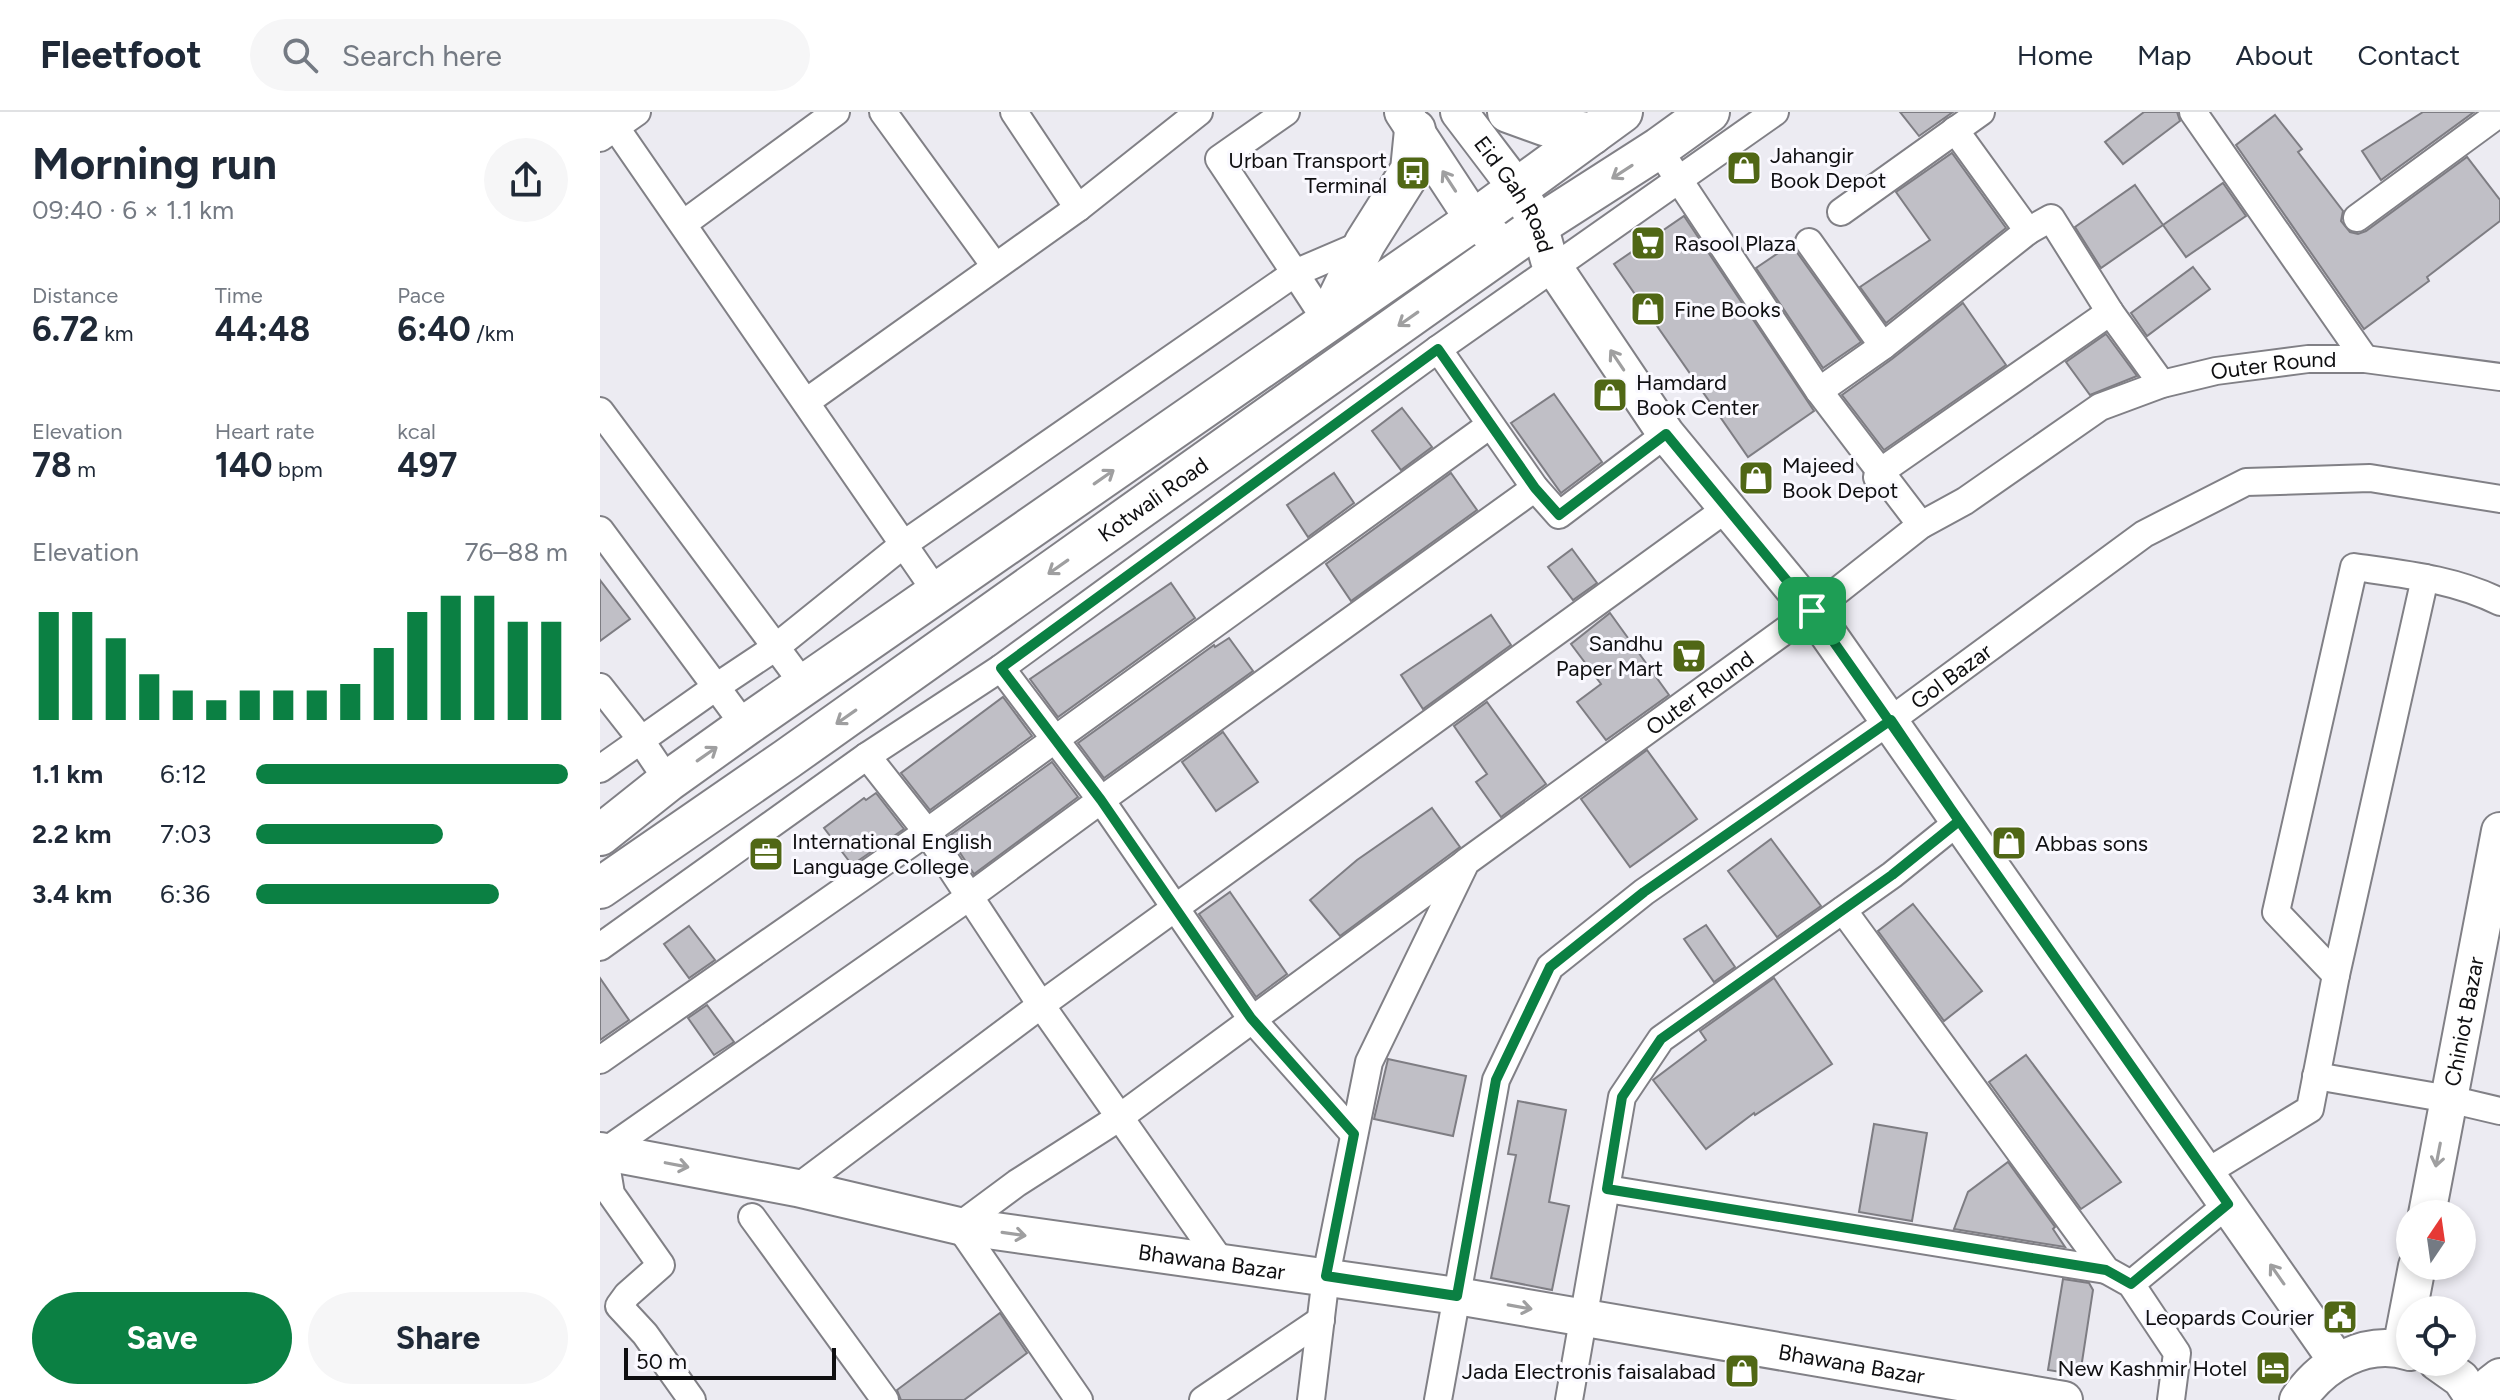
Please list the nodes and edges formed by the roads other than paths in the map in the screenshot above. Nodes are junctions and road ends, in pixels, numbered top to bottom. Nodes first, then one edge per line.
1 (637, 112) edge
2 (836, 112) edge
3 (883, 112) edge
4 (1014, 112) edge
5 (1286, 112) edge
6 (1459, 112) edge
7 (1508, 112) edge
8 (1709, 112) edge
9 (1775, 112) edge
10 (1981, 112) edge
11 (2193, 112) edge
12 (2500, 113) edge
13 (1182, 117) edge
14 (1597, 119) edge
15 (1409, 121) edge
16 (607, 126) edge
17 (1955, 130) junction
18 (1669, 164) junction
19 (1516, 187) junction
20 (1078, 208) junction
21 (1841, 212) dead end
22 (2357, 218) dead end
23 (1474, 220) junction
24 (683, 224) junction
25 (2028, 231) junction
26 (1809, 242) dead end
27 (1365, 243) junction
28 (1507, 249) junction
29 (1548, 251) junction
30 (995, 266) junction
31 (1295, 273) junction
32 (2110, 312) junction
33 (1327, 322) junction
34 (1883, 346) junction
35 (1438, 349) junction
36 (2365, 359) junction
37 (2500, 377) edge
38 (2162, 384) junction
39 (1819, 391) junction
40 (806, 402) junction
41 (600, 411) edge
42 (1490, 425) junction
43 (1666, 434) junction
44 (1878, 475) junction
45 (1535, 488) junction
46 (2500, 499) edge
47 (1726, 509) junction
48 (1921, 525) junction
49 (600, 530) edge
50 (904, 544) junction
51 (2425, 578) junction
52 (937, 593) junction
53 (2500, 602) edge
54 (1812, 611) junction
55 (776, 647) junction
56 (1001, 668) junction
57 (804, 685) junction
58 (600, 687) edge
59 (716, 687) junction
60 (1891, 720) junction
61 (745, 726) junction
62 (1056, 740) junction
63 (641, 742) junction
64 (867, 756) junction
65 (600, 769) edge
66 (668, 781) junction
67 (1101, 800) junction
68 (1959, 821) junction
69 (2500, 831) edge
70 (927, 832) junction
71 (600, 835) edge
72 (1466, 862) junction
73 (600, 888) edge
74 (969, 897) junction
75 (1175, 909) junction
76 (1843, 910) junction
77 (600, 947) edge
78 (2336, 975) junction
79 (1041, 1005) junction
80 (1251, 1018) junction
81 (600, 1060) edge
82 (2316, 1076) junction
83 (2449, 1099) junction
84 (2500, 1111) edge
85 (1120, 1117) junction
86 (1354, 1134) junction
87 (602, 1151) edge
88 (2207, 1172) junction
89 (797, 1188) junction
90 (1607, 1189) junction
91 (2430, 1200) edge
92 (2228, 1204) junction
93 (752, 1217) dead end
94 (959, 1226) junction
95 (1222, 1263) junction
96 (2106, 1270) junction
97 (1326, 1276) junction
98 (2131, 1284) junction
99 (1457, 1296) junction
100 (1585, 1318) junction
101 (1321, 1320) junction
102 (2396, 1351) edge
103 (2337, 1361) junction
104 (2457, 1376) edge
105 (2500, 1377) edge
106 (692, 1400) edge
107 (885, 1400) edge
108 (1079, 1400) edge
109 (1203, 1400) edge
110 (1311, 1400) edge
111 (1438, 1400) edge
112 (1569, 1400) edge
113 (2064, 1400) edge
114 (2171, 1400) edge
115 (2298, 1400) edge
116 (2475, 1400) edge
117 (2483, 1400) edge

1 - 16 street
2 - 24 street
3 - 30 street
4 - 20 street
5 - 31 street
6 - 19 street, Eid Gah Road
7 - 14 main road
8 - 18 main road, Kotwali Road
9 - 18 street
10 - 17 street
11 - 36 street
12 - 22 street
13 - 20 street
14 - 19 main road
23 -> 15 street, Eid Gah Road
15 - 27 main road
16 - 24 street
17 - 21 street
17 - 25 street
18 - 29 main road, Kotwali Road
18 - 39 street
19 - 23 main road
19 - 29 street, Eid Gah Road
20 - 30 street
23 - 28 street, Eid Gah Road
23 - 33 main road
24 - 40 street
25 - 32 street
25 - 34 street
26 - 34 street
27 - 31 street
27 - 33 main road
28 - 29 main road, Kotwali Road
28 -> 73 main road, Kotwali Road
29 - 35 street
43 -> 29 street, Eid Gah Road
30 - 40 street
31 - 33 street
31 - 50 street
32 - 38 street
32 - 44 street
52 -> 33 main road
34 - 39 street
35 - 42 street
35 - 56 street
36 - 37 street, Outer Round
36 - 38 street, Outer Round
38 - 48 street, Outer Round
39 - 44 street
40 - 50 street
41 - 55 street
42 - 45 street
42 - 62 street
43 - 45 street
43 - 47 street, Eid Gah Road
44 - 48 street
45 - 67 street
46 - 60 street, Gol Bazar
47 - 54 street, Eid Gah Road
47 - 75 street
48 - 54 street, Outer Round
49 - 59 street
50 - 52 street
50 - 55 street
51 - 53 street
51 - 78 street
51 - 78 street
52 - 57 main road
54 - 60 street, Eid Gah Road
54 - 72 street, Outer Round
55 - 57 street
55 - 59 street
56 - 62 street
56 - 64 street
57 - 61 main road
58 - 63 street
59 - 61 street
59 - 63 street
60 - 68 street, Eid Gah Road
60 - 99 street, Gol Bazar
66 -> 61 main road
62 - 67 street
62 - 70 street
63 - 65 street
63 - 66 street
64 - 70 street
64 - 77 street
66 - 71 main road
67 - 74 street
67 - 75 street
68 - 76 street
68 - 88 street, Eid Gah Road
69 - 83 street, Chiniot Bazar
70 - 74 street
70 - 81 street
72 - 80 street
72 - 86 street, Outer Round
74 - 79 street
74 - 87 street
75 - 79 street
75 - 80 street
76 - 90 street
76 - 96 street
78 - 82 street
79 - 85 street
79 - 89 street
80 - 85 street
80 - 86 street
82 - 83 street
82 - 88 street
83 - 84 street
83 -> 91 street, Chiniot Bazar
85 - 94 street
85 - 95 street
86 - 97 street, Outer Round
87 -> 89 street, Bhawana Bazar
87 - 106 street
88 - 92 street, Eid Gah Road
89 - 94 street, Bhawana Bazar
90 - 96 street
90 - 100 street
92 - 98 street
103 -> 92 street, Eid Gah Road
93 - 107 street
94 -> 95 street, Bhawana Bazar
94 - 108 street
95 - 97 street, Bhawana Bazar
96 - 98 street
97 - 99 street, Bhawana Bazar
97 - 101 street, Outer Round
98 - 114 street
99 -> 100 street, Bhawana Bazar
99 - 111 street, Gol Bazar
100 - 112 street
100 - 113 street, Bhawana Bazar
101 - 109 street
101 - 110 street, Outer Round
102 - 103 street
103 - 115 street
104 - 116 street
105 - 117 street

